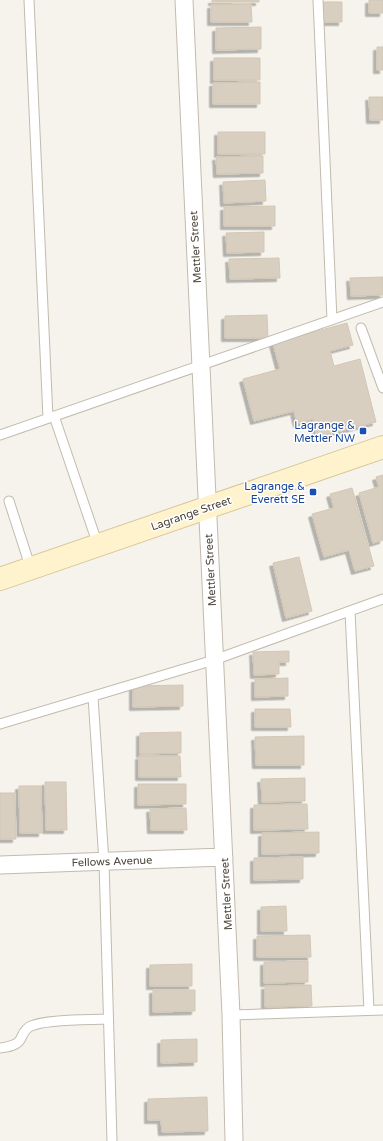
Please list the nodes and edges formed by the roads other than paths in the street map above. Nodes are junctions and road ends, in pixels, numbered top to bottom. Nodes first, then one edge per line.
1 (29, 0) edge
2 (184, 0) edge
3 (318, 0) edge
4 (383, 302) edge
5 (332, 320) junction
6 (360, 328) dead end
7 (200, 366) junction
8 (383, 388) edge
9 (51, 417) junction
10 (0, 435) edge
11 (383, 447) edge
12 (9, 501) dead end
13 (208, 507) junction
14 (98, 545) junction
15 (31, 569) junction
16 (0, 579) edge
17 (383, 599) edge
18 (350, 611) junction
19 (214, 660) junction
20 (93, 697) junction
21 (0, 724) edge
22 (224, 857) junction
23 (104, 862) junction
24 (0, 865) edge
25 (369, 1010) junction
26 (383, 1010) edge
27 (231, 1015) junction
28 (108, 1019) junction
29 (0, 1048) edge
30 (112, 1141) edge
31 (234, 1141) edge

1 - 9 lane
2 - 7 street, Mettler Street
3 - 5 lane
4 - 5 lane
5 - 7 lane
6 - 8 lane
7 - 9 lane
7 - 13 street, Mettler Street
9 - 10 lane
9 - 14 lane
11 - 13 main road, Lagrange Street
12 - 15 lane
13 - 14 main road, Lagrange Street
13 - 19 street, Mettler Street
14 - 15 main road, Lagrange Street
15 - 16 main road, Lagrange Street
17 - 18 lane
18 - 19 lane
18 - 25 lane
19 - 20 lane
19 - 22 street, Mettler Street
20 - 21 lane
20 - 23 lane
22 - 23 street, Fellows Avenue
22 - 27 street, Mettler Street
23 - 24 street, Fellows Avenue
23 - 28 lane
25 - 26 lane
25 - 27 lane
27 - 31 street, Mettler Street
28 - 29 lane
28 - 30 lane

